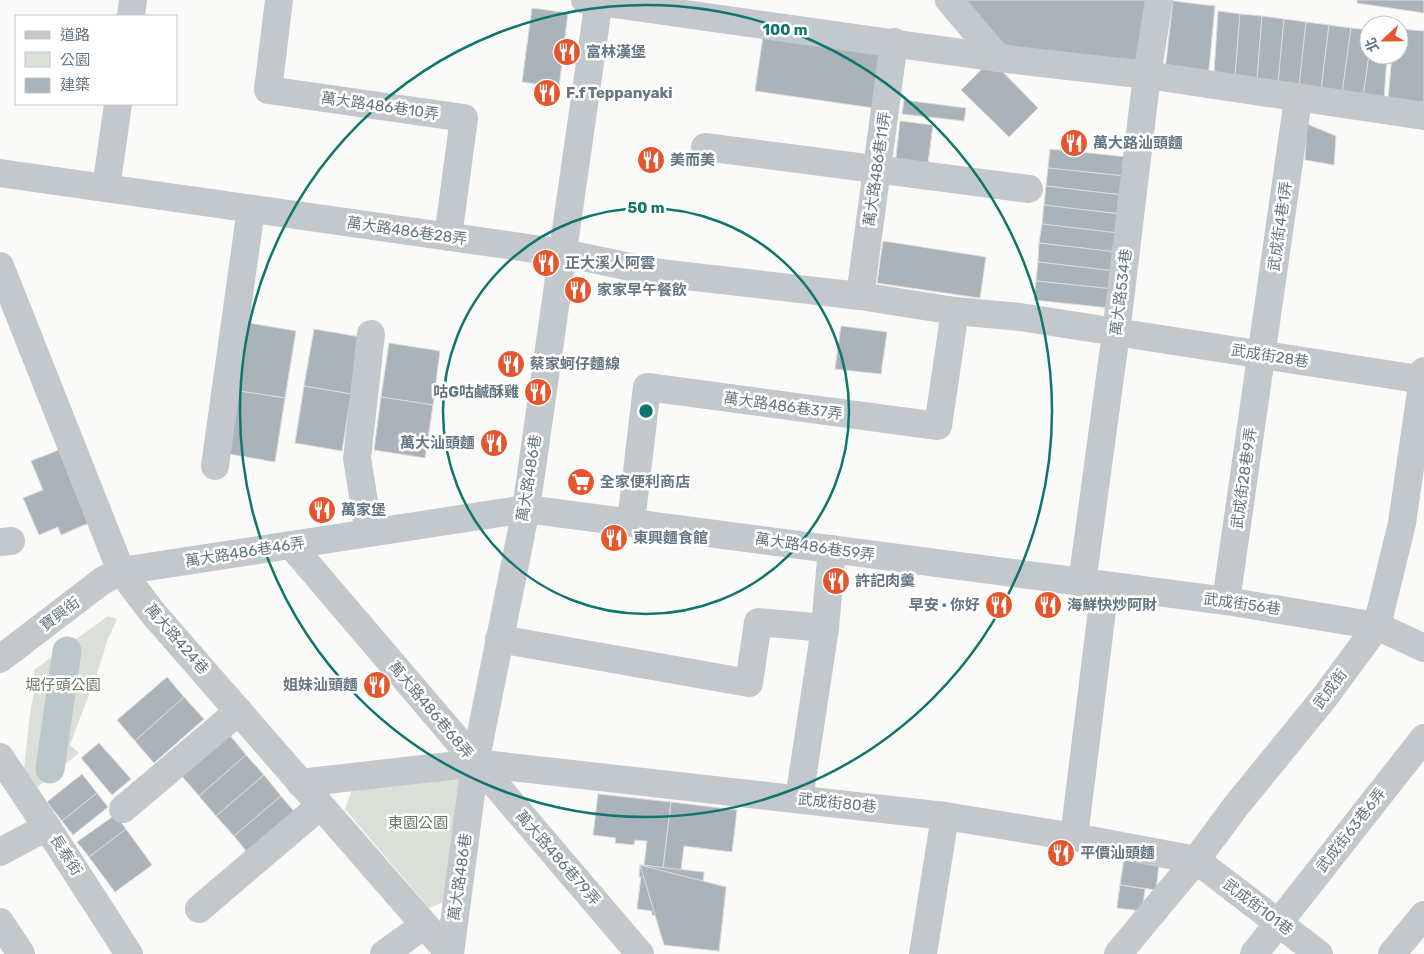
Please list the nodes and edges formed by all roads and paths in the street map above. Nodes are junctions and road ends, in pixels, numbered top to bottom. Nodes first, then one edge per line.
1 (133, 0) edge
2 (279, 0) edge
3 (949, 0) edge
4 (1159, 0) edge
5 (594, 1) edge
6 (131, 15) edge
7 (894, 42) junction
8 (998, 58) junction
9 (1147, 75) junction
10 (1298, 98) junction
11 (118, 105) edge
12 (1424, 116) edge
13 (705, 147) dead end
14 (877, 170) junction
15 (0, 173) edge
16 (106, 188) junction
17 (1029, 189) dead end
18 (251, 209) junction
19 (448, 237) junction
20 (563, 253) junction
21 (0, 266) edge
22 (860, 296) junction
23 (955, 311) junction
24 (1116, 333) junction
25 (371, 334) dead end
26 (1262, 354) junction
27 (1424, 377) edge
28 (215, 466) dead end
29 (526, 508) junction
30 (630, 522) junction
31 (1413, 525) edge
32 (369, 533) junction
33 (291, 545) junction
34 (832, 549) junction
35 (121, 571) junction
36 (1094, 584) junction
37 (1226, 601) junction
38 (1377, 626) junction
39 (825, 628) junction
40 (498, 639) junction
41 (1424, 648) edge
42 (0, 659) edge
43 (238, 711) junction
44 (1424, 738) edge
45 (0, 757) edge
46 (475, 763) junction
47 (300, 782) junction
48 (799, 799) junction
49 (320, 806) junction
50 (123, 809) dead end
51 (945, 816) junction
52 (48, 827) junction
53 (1074, 837) junction
54 (0, 852) edge
55 (1196, 860) junction
56 (199, 909) dead end
57 (1424, 915) edge
58 (0, 922) edge
59 (1278, 922) junction
60 (424, 925) junction
61 (21, 954) edge
62 (129, 954) edge
63 (384, 954) edge
64 (450, 954) edge
65 (640, 954) edge
66 (923, 954) edge
67 (1118, 954) edge
68 (1254, 954) edge
69 (1319, 954) edge
70 (1392, 954) edge

1 - 6 street
2 - 19 street, 萬大路486巷10弄
3 - 8 street
4 - 9 street, 萬大路534巷
5 - 7 street
5 - 20 street, 萬大路486巷
7 - 8 street
7 - 14 street, 萬大路486巷11弄
8 - 9 street
9 - 10 street
9 - 24 street, 萬大路534巷
10 - 12 street
10 - 26 street, 武成街4巷1弄
11 - 16 street
13 - 14 street
14 - 17 street
14 - 22 street, 萬大路486巷11弄
15 - 16 street, 萬大路486巷28弄
16 - 18 street, 萬大路486巷28弄
18 - 19 street, 萬大路486巷28弄
18 - 28 street
19 - 20 street, 萬大路486巷28弄
20 - 22 street
20 - 29 street, 萬大路486巷
21 - 35 street, 萬大路424巷
22 - 23 street
23 - 24 street
23 - 30 street, 萬大路486巷37弄
24 - 26 street, 武成街28巷
24 - 36 street, 萬大路534巷
25 - 32 street
26 - 27 street, 武成街28巷
26 - 37 street, 武成街28巷9弄
27 - 31 street, 武成街
29 - 30 street, 萬大路486巷59弄
29 - 32 street, 萬大路486巷46弄
29 - 40 street, 萬大路486巷
30 - 34 street, 萬大路486巷59弄
31 - 38 street, 武成街
32 - 33 street, 萬大路486巷46弄
33 - 35 street, 萬大路486巷46弄
33 - 46 street, 萬大路486巷68弄
34 - 36 street, 萬大路486巷59弄
34 - 39 street
35 - 42 street, 寶興街
35 - 43 street, 萬大路424巷
36 - 37 street, 武成街56巷
36 - 53 street, 萬大路534巷
37 - 38 street, 武成街56巷
38 - 41 street, 武成街56巷
38 - 55 street, 武成街
39 - 40 street
39 - 48 street
40 - 46 street, 萬大路486巷
43 - 47 street, 萬大路424巷
43 - 50 street
44 - 59 street, 武成街63巷6弄
45 - 52 street, 長泰街
46 - 47 street, 萬大路486巷68弄
46 - 48 street, 武成街80巷
46 - 64 street, 萬大路486巷
46 - 65 street, 萬大路486巷79弄
47 - 49 street, 萬大路424巷
48 - 51 street, 武成街80巷
49 - 56 street
49 - 60 street, 萬大路424巷
51 - 53 street, 武成街80巷
51 - 66 street
52 - 54 street
52 - 62 street, 長泰街
53 - 55 street, 武成街80巷
55 - 59 street, 武成街101巷
55 - 67 street, 武成街
57 - 70 street
58 - 61 street
59 - 68 street, 武成街63巷6弄
59 - 69 street, 武成街101巷
60 - 63 street
60 - 64 street, 萬大路424巷

